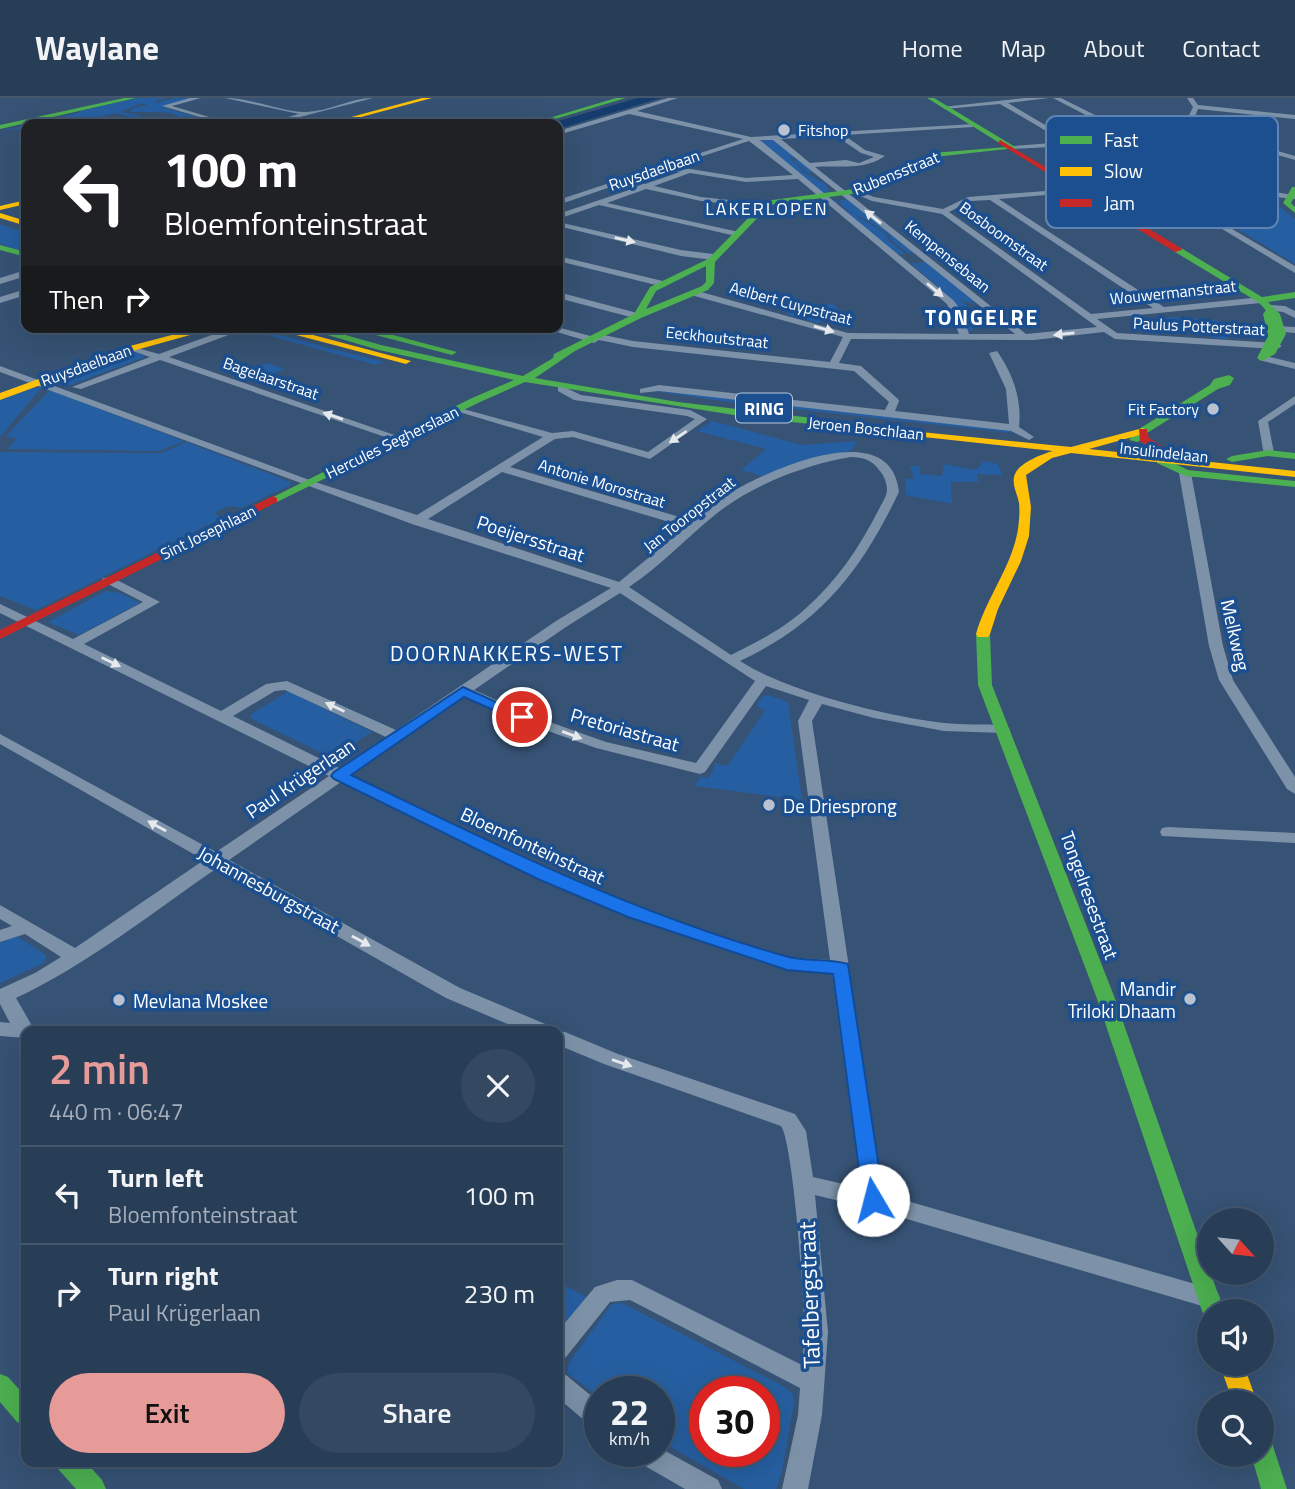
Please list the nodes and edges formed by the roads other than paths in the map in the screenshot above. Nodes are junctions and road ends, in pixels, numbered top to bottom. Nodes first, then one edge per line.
1 (122, 98) edge
2 (133, 98) edge
3 (198, 98) edge
4 (228, 98) edge
5 (370, 98) edge
6 (571, 98) edge
7 (675, 98) edge
8 (1046, 98) edge
9 (1056, 98) edge
10 (1189, 98) edge
11 (420, 99) edge
12 (282, 101) dead end
13 (938, 102) edge
14 (1001, 102) junction
15 (270, 104) junction
16 (601, 104) junction
17 (626, 105) edge
18 (1196, 107) junction
19 (307, 113) junction
20 (1091, 116) edge
21 (1192, 116) edge
22 (1295, 117) edge
23 (27, 119) edge
24 (30, 119) edge
25 (210, 119) edge
26 (285, 119) edge
27 (346, 119) edge
28 (549, 119) edge
29 (21, 120) edge
30 (21, 121) edge
31 (0, 125) edge
32 (973, 125) junction
33 (1046, 128) edge
34 (563, 131) edge
35 (838, 134) junction
36 (775, 138) junction
37 (750, 139) junction
38 (1046, 146) edge
39 (1011, 149) junction
40 (1278, 153) edge
41 (1295, 158) edge
42 (808, 165) junction
43 (663, 167) junction
44 (1046, 170) edge
45 (687, 172) junction
46 (800, 177) junction
47 (622, 181) junction
48 (646, 186) junction
49 (4, 191) dead end
50 (850, 192) junction
51 (1046, 193) edge
52 (21, 197) edge
53 (826, 197) junction
54 (990, 197) junction
55 (563, 200) edge
56 (21, 201) edge
57 (598, 203) junction
58 (764, 206) junction
59 (0, 208) edge
60 (944, 212) junction
61 (0, 215) edge
62 (563, 215) edge
63 (0, 221) edge
64 (21, 222) edge
65 (563, 225) edge
66 (21, 228) edge
67 (1142, 228) edge
68 (1224, 228) edge
69 (736, 234) junction
70 (0, 247) edge
71 (21, 253) edge
72 (563, 259) edge
73 (712, 259) junction
74 (1295, 271) edge
75 (21, 275) edge
76 (0, 281) edge
77 (664, 284) junction
78 (694, 293) junction
79 (21, 294) edge
80 (1295, 295) edge
81 (563, 296) edge
82 (0, 300) edge
83 (1266, 306) junction
84 (1161, 309) junction
85 (1295, 315) edge
86 (638, 316) junction
87 (1089, 317) junction
88 (1106, 330) junction
89 (563, 331) edge
90 (191, 333) edge
91 (226, 333) edge
92 (294, 333) edge
93 (333, 333) edge
94 (349, 333) edge
95 (369, 333) edge
96 (1022, 335) junction
97 (848, 336) junction
98 (965, 336) junction
99 (1120, 337) joint
100 (596, 338) junction
101 (133, 348) junction
102 (1264, 350) edge
103 (994, 353) dead end
104 (160, 357) junction
105 (453, 359) junction
106 (480, 364) junction
107 (833, 365) junction
108 (1295, 366) edge
109 (0, 369) edge
110 (521, 376) junction
111 (39, 383) junction
112 (77, 387) dead end
113 (562, 389) junction
114 (644, 391) junction
115 (0, 397) edge
116 (1295, 400) edge
117 (460, 409) junction
118 (888, 415) junction
119 (1014, 428) junction
120 (1143, 431) junction
121 (552, 436) junction
122 (1029, 437) junction
123 (398, 438) junction
124 (967, 439) junction
125 (1114, 446) junction
126 (1092, 449) junction
127 (1070, 451) junction
128 (1268, 453) junction
129 (1163, 456) junction
130 (1295, 456) edge
131 (1232, 459) junction
132 (1295, 465) edge
133 (1026, 466) junction
134 (500, 468) junction
135 (1185, 473) junction
136 (1295, 474) edge
137 (308, 483) junction
138 (1295, 484) edge
139 (1024, 494) junction
140 (416, 521) junction
141 (696, 526) junction
142 (108, 581) junction
143 (620, 587) junction
144 (0, 608) edge
145 (28, 621) junction
146 (0, 635) edge
147 (73, 644) junction
148 (731, 660) junction
149 (763, 680) junction
150 (463, 691) junction
151 (817, 700) junction
152 (223, 716) junction
153 (1003, 729) junction
154 (397, 736) junction
155 (0, 738) edge
156 (339, 776) junction
157 (1295, 789) edge
158 (1168, 832) dead end
159 (1295, 838) edge
160 (217, 860) junction
161 (0, 911) edge
162 (26, 928) junction
163 (0, 936) edge
164 (75, 957) junction
165 (842, 968) junction
166 (2, 996) edge
167 (22, 1026) edge
168 (531, 1026) edge
169 (0, 1029) edge
170 (21, 1031) edge
171 (563, 1039) edge
172 (803, 1184) junction
173 (873, 1200) junction
174 (1209, 1299) edge
175 (1197, 1300) edge
176 (563, 1343) edge
177 (812, 1382) junction
178 (0, 1385) edge
179 (563, 1387) edge
180 (584, 1405) edge
181 (21, 1409) edge
182 (73, 1467) edge
183 (670, 1467) edge
184 (1268, 1467) edge
185 (1273, 1467) edge
186 (93, 1489) edge
187 (709, 1489) edge
188 (795, 1489) edge
189 (1274, 1489) edge
190 (1287, 1489) edge

1 - 23 street
2 - 24 street
3 - 25 street
4 - 15 street
5 - 19 street
6 - 16 street
7 - 17 street
8 - 14 street
9 - 20 street
10 - 18 street
11 - 27 street
12 - 15 street
13 - 14 street
13 - 32 street
14 - 33 street
15 - 19 street
16 - 17 street
16 - 28 street
17 - 34 street
17 - 37 street
18 - 21 street
18 - 22 street
19 - 26 street
29 - 31 street
30 - 31 street
32 - 35 street
32 - 39 street
35 - 36 street
35 - 42 street
36 - 37 street
36 - 42 street, Kempensebaan
37 - 43 street, Ruysdaelbaan
37 - 46 street, Kempensebaan
38 - 39 street
39 - 44 street
39 - 50 street, Rubensstraat
40 - 41 street
42 - 50 street, Kempensebaan
43 - 45 street
43 - 47 street, Ruysdaelbaan
45 - 46 street
45 - 48 street, Ruysdaelbaan
46 - 53 street, Kempensebaan
47 - 48 street
47 - 55 street, Ruysdaelbaan
48 - 57 street, Ruysdaelbaan
48 - 58 street
49 - 52 street
50 - 53 street, Rubensstraat
50 - 60 street, Bosboomstraat
96 -> 50 street, Kempensebaan
51 - 54 street
53 - 58 street, Rubensstraat
53 -> 98 street, Kempensebaan
54 - 60 street
54 - 84 street
56 - 59 street
57 - 62 street, Ruysdaelbaan
57 - 69 street
58 - 69 street
60 - 87 street, Bosboomstraat
61 - 64 street
63 - 66 street
65 -> 73 street
67 - 83 street
68 - 74 street
69 - 73 street
70 - 71 street
72 - 77 street
73 - 77 street
73 - 78 street
75 - 76 street
77 - 86 street
78 - 86 street, Hercules Segherslaan
78 -> 97 street, Aelbert Cuypstraat
79 - 82 street
80 - 83 street
81 - 86 street
83 - 84 street, Wouwermanstraat
83 - 85 street
83 - 102 street
84 - 87 street, Wouwermanstraat
86 - 100 street, Hercules Segherslaan
87 - 88 street, Bosboomstraat
88 -> 96 street, Paulus Potterstraat
88 - 99 street, Bosboomstraat
89 - 100 street, Eeckhoutstraat
90 - 101 street, Ruysdaelbaan
91 - 104 street, Ruysdaelbaan
92 - 105 street
93 - 105 street, Jeroen Boschlaan / RING
94 - 106 street, Jeroen Boschlaan / RING
95 - 105 street, Jeroen Boschlaan
96 - 98 street
97 - 98 street, Aelbert Cuypstraat
97 - 107 street
99 - 102 street, Paulus Potterstraat
100 - 107 street, Eeckhoutstraat
100 - 110 street, Hercules Segherslaan
101 - 104 street, Bagelaarstraat
101 - 111 street, Ruysdaelbaan
102 - 108 street, Paulus Potterstraat
102 - 120 street
103 - 119 street
104 - 112 street
123 -> 104 street, Bagelaarstraat
105 - 106 street
105 - 110 street, Jeroen Boschlaan / RING
106 - 110 street, Jeroen Boschlaan / RING
107 - 118 street, Eeckhoutstraat
109 - 111 street, Poeijersstraat
110 - 113 street, Jeroen Boschlaan / RING
110 - 114 street, Jeroen Boschlaan / RING
110 - 117 street, Hercules Segherslaan
111 - 115 street, Ruysdaelbaan
111 - 137 street, Poeijersstraat
113 -> 121 street, Jeroen Boschlaan
113 - 124 street, Jeroen Boschlaan / RING
114 - 118 street, Jeroen Boschlaan
114 - 122 street, Jeroen Boschlaan / RING
116 - 128 street
117 - 121 street
117 - 123 street, Hercules Segherslaan
118 - 119 street, Jeroen Boschlaan
119 - 122 street, Jeroen Boschlaan
120 - 125 street
120 - 126 street
120 - 129 street
121 - 134 street
122 - 126 street, Jeroen Boschlaan / RING
123 - 137 street, Hercules Segherslaan
124 - 127 street, Jeroen Boschlaan / RING
124 - 133 street
125 - 126 street
125 - 129 street, Insulindelaan / RING
126 - 127 street, Jeroen Boschlaan / RING
126 - 129 street, Insulindelaan / RING
126 - 139 street
127 - 133 street
128 - 130 street, Insulindelaan
128 - 131 street, Insulindelaan
129 - 131 street, Insulindelaan / RING
129 - 135 street, Insulindelaan
129 - 136 street, Insulindelaan / RING
131 - 132 street, Insulindelaan / RING
133 - 139 street, Tongelresestraat
134 - 140 street
134 - 141 street, Antonie Morostraat
135 - 138 street, Insulindelaan
135 - 157 street, Melkweg
137 - 140 street, Poeijersstraat
137 - 142 street, Sint Josephlaan
139 - 153 street, Tongelresestraat
140 - 143 street, Poeijersstraat
141 - 143 street, Jan Tooropstraat
141 - 148 street, Jan Tooropstraat
142 - 145 street, Sint Josephlaan
142 - 147 street
143 - 148 street, Poeijersstraat
143 - 150 street, Paul Krügerlaan
144 - 145 street, Bloemfonteinstraat
145 - 146 street, Sint Josephlaan
145 - 147 street, Bloemfonteinstraat
147 -> 152 street, Bloemfonteinstraat
148 - 149 street, Poeijersstraat
150 -> 149 street, Pretoriastraat
149 - 151 street, Poeijersstraat
150 - 154 street, Paul Krügerlaan
151 - 153 street, Poeijersstraat
151 - 165 street
154 -> 152 street
152 - 156 street, Bloemfonteinstraat
153 - 174 street, Tongelresestraat
154 - 156 street, Paul Krügerlaan
160 -> 155 street, Johannesburgstraat
156 - 160 street, Paul Krügerlaan
156 - 165 street, Bloemfonteinstraat
158 - 159 street
160 - 164 street, Paul Krügerlaan
160 -> 168 street, Johannesburgstraat
161 - 162 street
162 - 163 street
162 - 164 street
164 - 166 street, Paul Krügerlaan
165 - 173 street
166 - 167 street
169 - 170 street
171 -> 172 street
172 - 173 street
172 - 177 street, Tafelbergstraat
173 - 175 street
176 - 177 street
177 - 188 street, Tafelbergstraat
178 - 181 street
179 - 180 street
182 - 186 street
183 - 187 street
184 - 189 street
185 - 190 street

